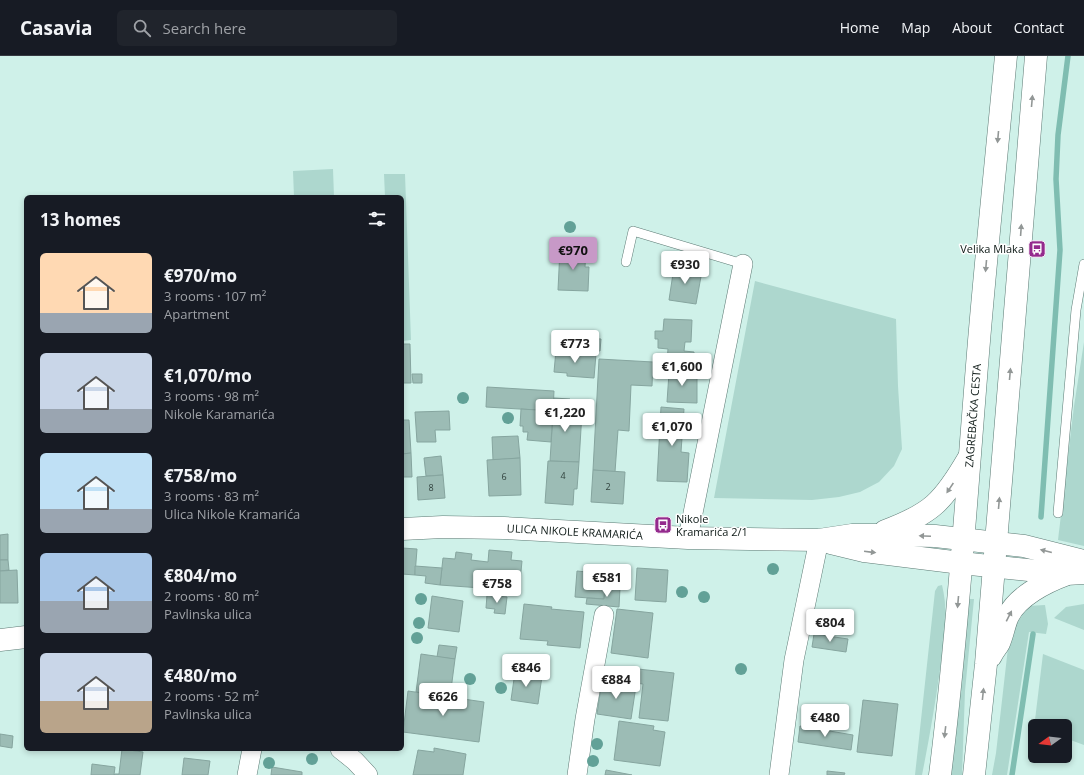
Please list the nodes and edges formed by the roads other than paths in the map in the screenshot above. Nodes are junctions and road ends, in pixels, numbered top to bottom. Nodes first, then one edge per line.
1 (1006, 56) edge
2 (1036, 56) edge
3 (626, 262) dead end
4 (743, 264) joint
5 (1084, 264) edge
6 (970, 455) junction
7 (1058, 513) dead end
8 (404, 529) edge
9 (872, 535) junction
10 (688, 538) junction
11 (964, 539) junction
12 (819, 540) junction
13 (996, 542) junction
14 (1084, 561) edge
15 (961, 563) junction
16 (994, 567) junction
17 (1075, 574) edge
18 (604, 615) dead end
19 (24, 637) edge
20 (0, 640) edge
21 (986, 664) junction
22 (252, 751) edge
23 (342, 751) edge
24 (247, 775) edge
25 (368, 775) edge
26 (577, 775) edge
27 (779, 775) edge
28 (940, 775) edge
29 (974, 775) edge

1 -> 6 main road, ZAGREBAČKA CESTA
13 -> 2 main road
3 - 4 lane
4 - 10 street
5 - 7 lane
6 -> 9 main road
6 - 11 main road, ZAGREBAČKA CESTA
8 - 10 main road, ULICA NIKOLE KRAMARIĆA
11 -> 9 main road, ULICA NIKOLE KRAMARIĆA
9 - 12 main road, ULICA NIKOLE KRAMARIĆA
10 - 12 main road, ULICA NIKOLE KRAMARIĆA
11 - 13 main road, ULICA NIKOLE KRAMARIĆA
11 - 15 main road, ZAGREBAČKA CESTA
12 -> 15 main road, ULICA NIKOLE KRAMARIĆA
12 - 27 street
14 -> 13 main road, ULICA NIKOLE KRAMARIĆA
13 - 16 main road
15 - 16 main road, ULICA NIKOLE KRAMARIĆA
15 -> 28 main road, ZAGREBAČKA CESTA
16 - 17 main road, ULICA NIKOLE KRAMARIĆA
16 - 21 main road
21 -> 17 main road
18 - 26 street
19 - 20 main road
29 -> 21 main road
22 - 24 street
23 - 25 street

